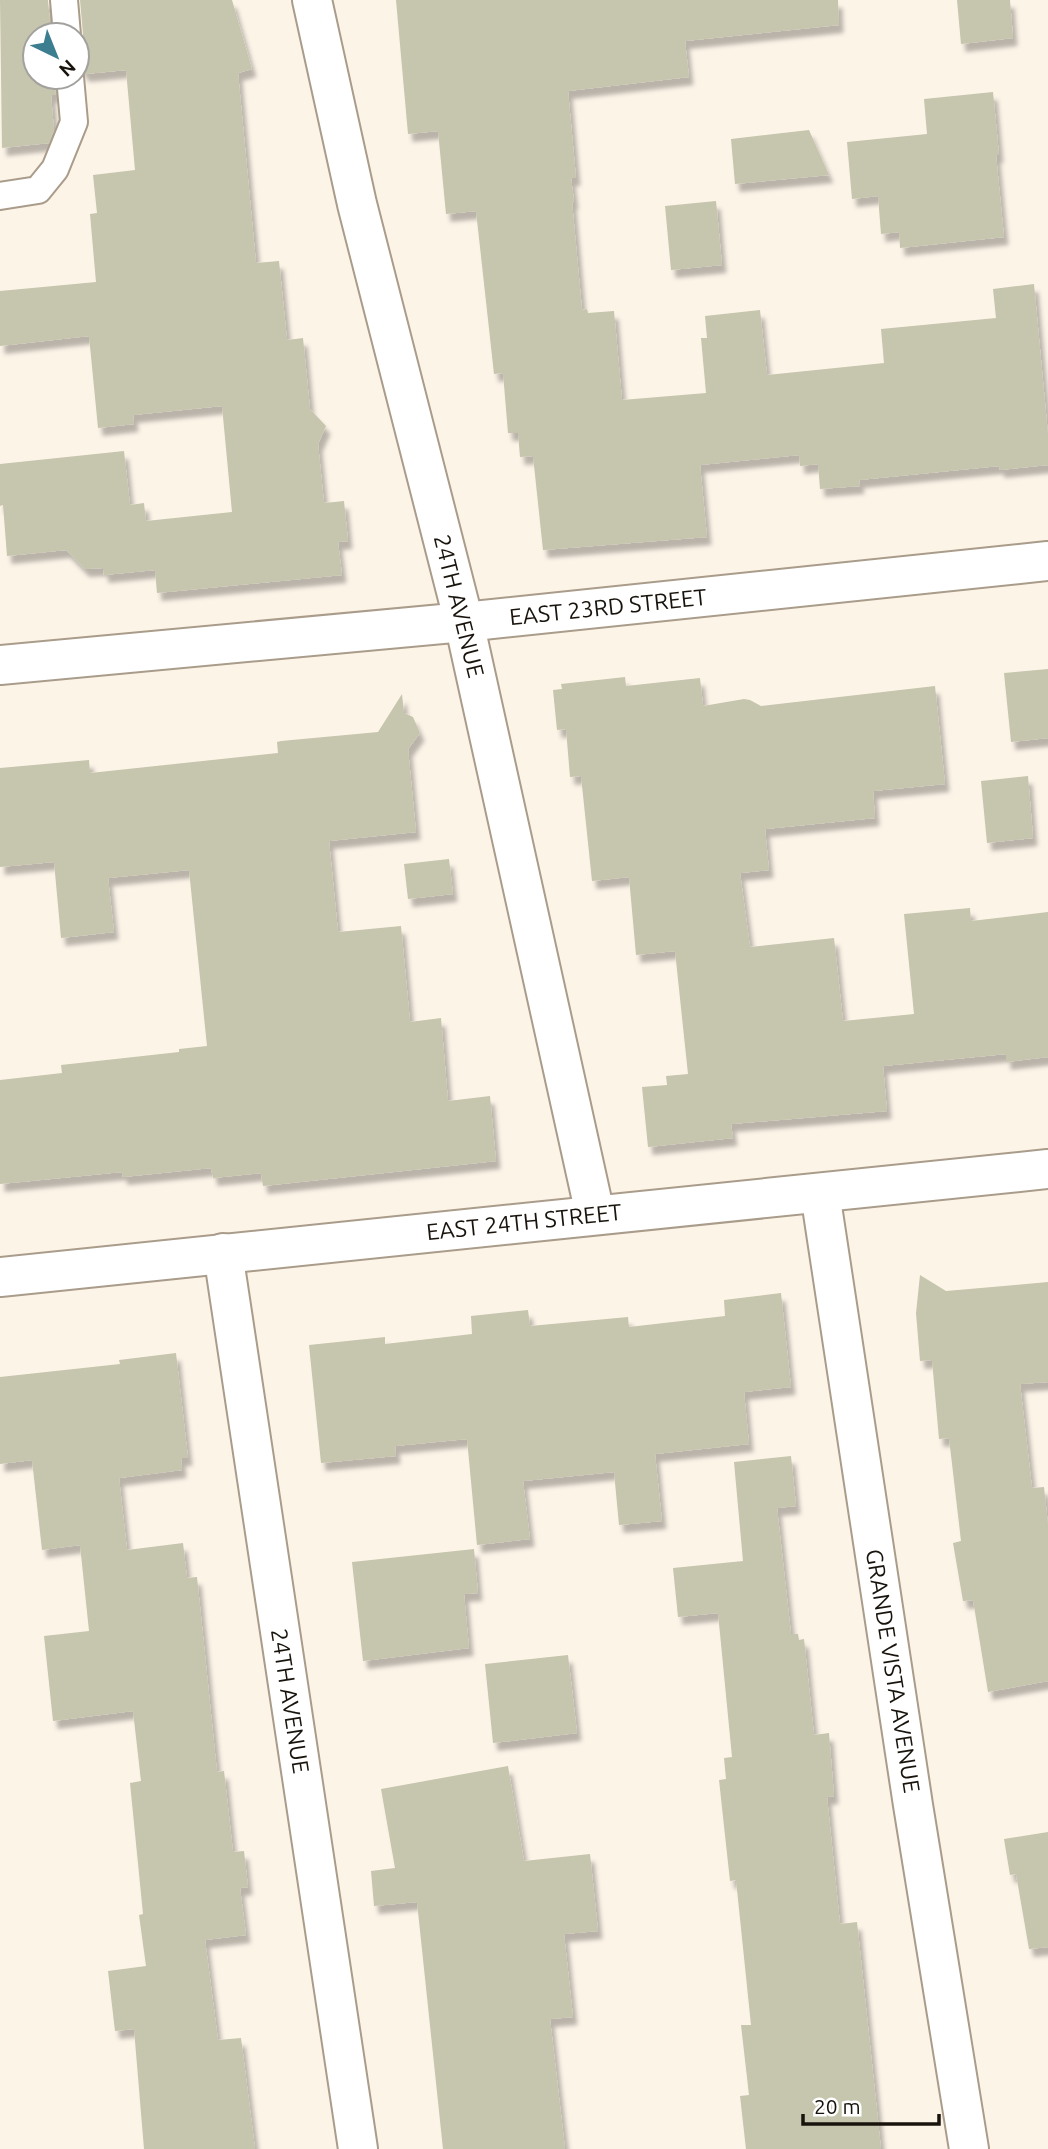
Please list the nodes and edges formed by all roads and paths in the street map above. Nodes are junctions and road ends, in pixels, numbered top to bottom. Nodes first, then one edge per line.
1 (64, 0) edge
2 (312, 0) edge
3 (66, 21) edge
4 (71, 91) edge
5 (0, 196) edge
6 (1048, 561) edge
7 (464, 622) junction
8 (0, 665) edge
9 (1048, 1169) edge
10 (820, 1193) junction
11 (595, 1214) junction
12 (223, 1253) junction
13 (0, 1277) edge
14 (358, 2149) edge
15 (969, 2149) edge

1 - 3 lane
2 - 7 street, 24TH AVENUE
4 - 5 lane
6 - 7 street, EAST 23RD STREET
7 - 8 street, EAST 23RD STREET
7 - 11 street, 24TH AVENUE
9 - 10 street, EAST 24TH STREET
10 - 11 street, EAST 24TH STREET
10 - 15 street, GRANDE VISTA AVENUE
11 - 12 street, EAST 24TH STREET
12 - 13 street, EAST 24TH STREET
12 - 14 street, 24TH AVENUE

